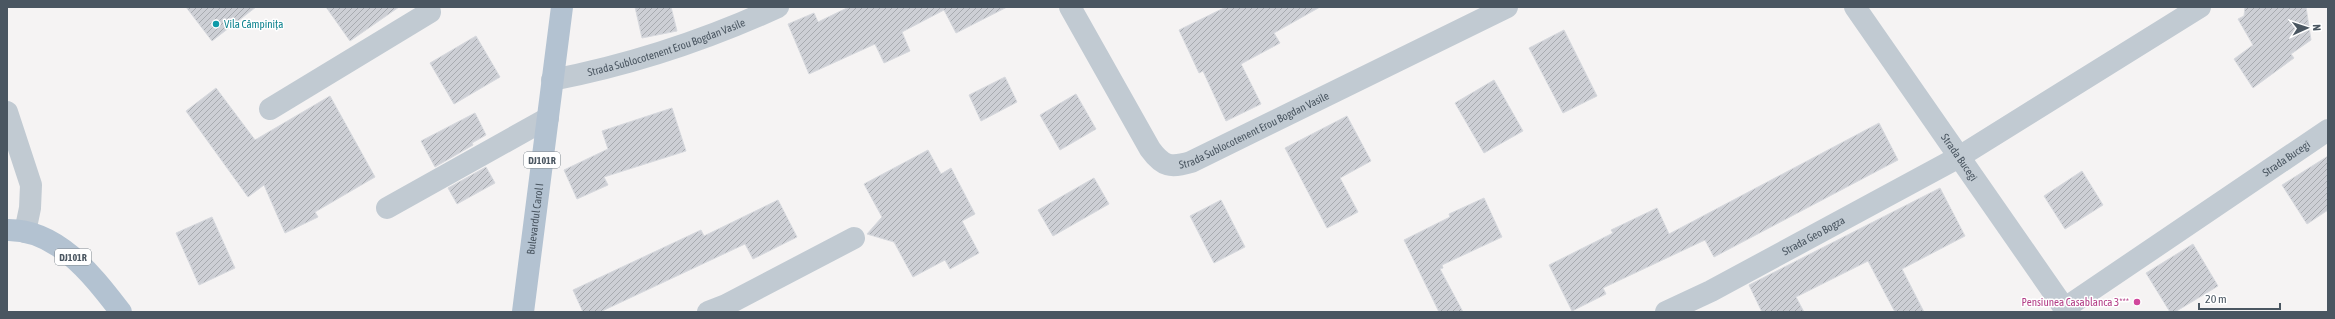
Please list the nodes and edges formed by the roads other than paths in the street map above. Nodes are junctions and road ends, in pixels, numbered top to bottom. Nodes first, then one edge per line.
1 (427, 7) edge
2 (562, 7) edge
3 (778, 7) edge
4 (1070, 7) edge
5 (1507, 7) edge
6 (1855, 7) edge
7 (2200, 7) edge
8 (552, 80) junction
9 (270, 109) dead end
10 (7, 112) edge
11 (548, 118) junction
12 (2328, 130) edge
13 (1959, 157) junction
14 (387, 208) dead end
15 (16, 231) edge
16 (854, 238) dead end
17 (2066, 310) edge
18 (121, 312) edge
19 (523, 312) edge
20 (708, 312) edge
21 (1666, 312) edge

1 - 9 street
2 - 8 main road, Bulevardul Carol I / DJ101R
3 - 8 street, Strada Sublocotenent Erou Bogdan Vasile
4 - 5 street, Strada Sublocotenent Erou Bogdan Vasile
6 - 13 street, Strada Bucegi
7 - 13 street, Strada Geo Bogza
8 - 11 main road, Bulevardul Carol I / DJ101R
10 - 15 street
11 - 14 street
11 - 19 main road, Bulevardul Carol I / DJ101R
12 - 17 street, Strada Bucegi
13 - 17 street, Strada Bucegi
13 - 21 street, Strada Geo Bogza
15 - 18 main road, DJ101R
16 - 20 street

